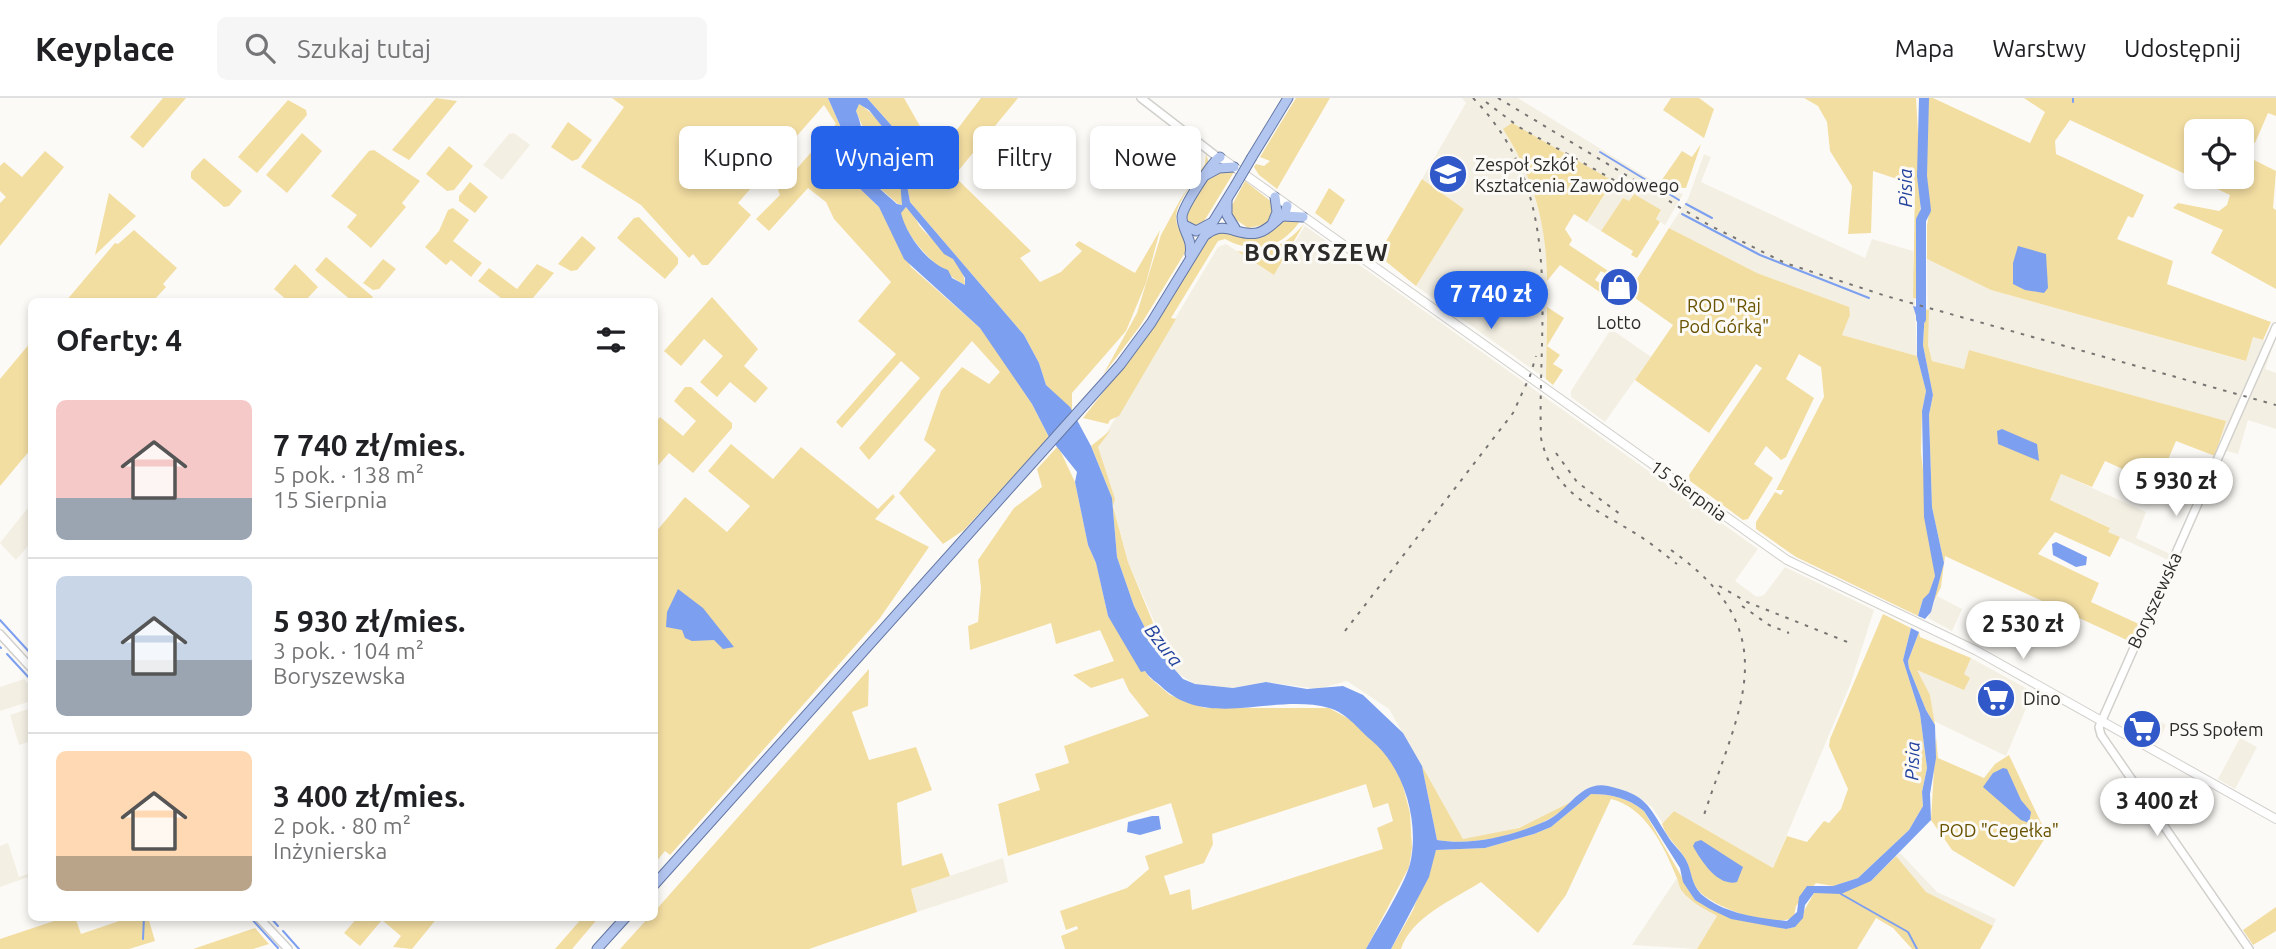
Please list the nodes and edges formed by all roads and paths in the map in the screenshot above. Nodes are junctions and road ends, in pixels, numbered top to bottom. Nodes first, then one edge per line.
1 (1141, 98) edge
2 (1288, 98) edge
3 (1209, 148) junction
4 (1220, 156) junction
5 (1234, 167) junction
6 (1210, 170) junction
7 (1228, 196) junction
8 (1275, 197) junction
9 (1287, 205) junction
10 (1279, 214) junction
11 (1303, 217) junction
12 (1213, 221) junction
13 (1183, 223) junction
14 (1235, 228) junction
15 (1200, 242) junction
16 (1186, 266) junction
17 (2276, 327) edge
18 (0, 634) edge
19 (28, 665) edge
20 (2099, 720) junction
21 (2276, 819) edge
22 (658, 881) edge
23 (262, 921) edge
24 (622, 921) edge
25 (288, 949) edge
26 (597, 949) edge
27 (2249, 949) edge

1 - 3 street, 15 Sierpnia
2 - 7 main road, bridge
3 - 4 street, 15 Sierpnia
3 - 6 street
4 - 5 main road, 15 Sierpnia
4 - 6 main road
5 - 6 main road
5 - 8 main road, 15 Sierpnia
6 - 13 main road
7 - 12 main road
7 - 14 main road
8 - 9 main road, 15 Sierpnia
8 - 10 main road
9 - 10 main road
9 - 11 main road, 15 Sierpnia
10 - 11 main road
10 - 14 main road
11 - 20 main road, 15 Sierpnia
12 - 13 main road
12 - 15 main road
13 - 16 main road
14 - 15 main road
15 - 16 main road
16 - 22 main road
17 - 20 street, Boryszewska
18 - 19 street
20 - 21 main road, 15 Sierpnia
20 - 27 street
23 - 25 street
24 - 26 main road

